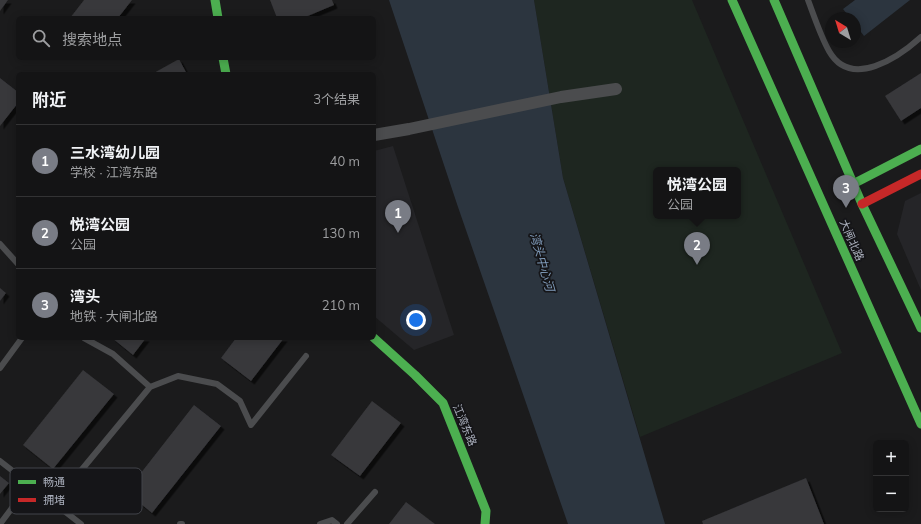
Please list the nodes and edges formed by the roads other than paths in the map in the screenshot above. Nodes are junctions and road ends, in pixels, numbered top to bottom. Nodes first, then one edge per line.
1 (215, 0) edge
2 (732, 0) edge
3 (774, 0) edge
4 (808, 0) edge
5 (218, 16) edge
6 (921, 37) edge
7 (223, 60) edge
8 (226, 72) edge
9 (616, 89) dead end
10 (376, 135) edge
11 (921, 150) edge
12 (921, 174) edge
13 (853, 184) junction
14 (862, 204) junction
15 (0, 244) edge
16 (16, 262) edge
17 (921, 328) edge
18 (21, 340) edge
19 (88, 340) edge
20 (376, 340) edge
21 (306, 356) dead end
22 (0, 368) edge
23 (150, 387) junction
24 (921, 424) edge
25 (0, 461) edge
26 (83, 468) edge
27 (10, 469) edge
28 (375, 492) dead end
29 (10, 511) edge
30 (68, 514) edge
31 (0, 524) edge
32 (81, 524) edge
33 (320, 524) edge
34 (337, 524) edge
35 (347, 524) edge
36 (485, 524) edge

1 - 5 main road
2 - 24 main road, 大闸北路
3 - 13 main road
4 - 6 lane
7 - 8 main road
9 - 10 street
11 - 13 main road
12 - 14 main road
13 - 14 main road
14 - 17 main road
15 - 16 lane
18 - 22 lane
19 - 23 lane
20 - 36 main road, 江湾东路
21 - 23 lane
23 - 26 lane
25 - 27 lane
28 - 35 lane
29 - 31 lane
30 - 32 lane
33 - 34 lane

